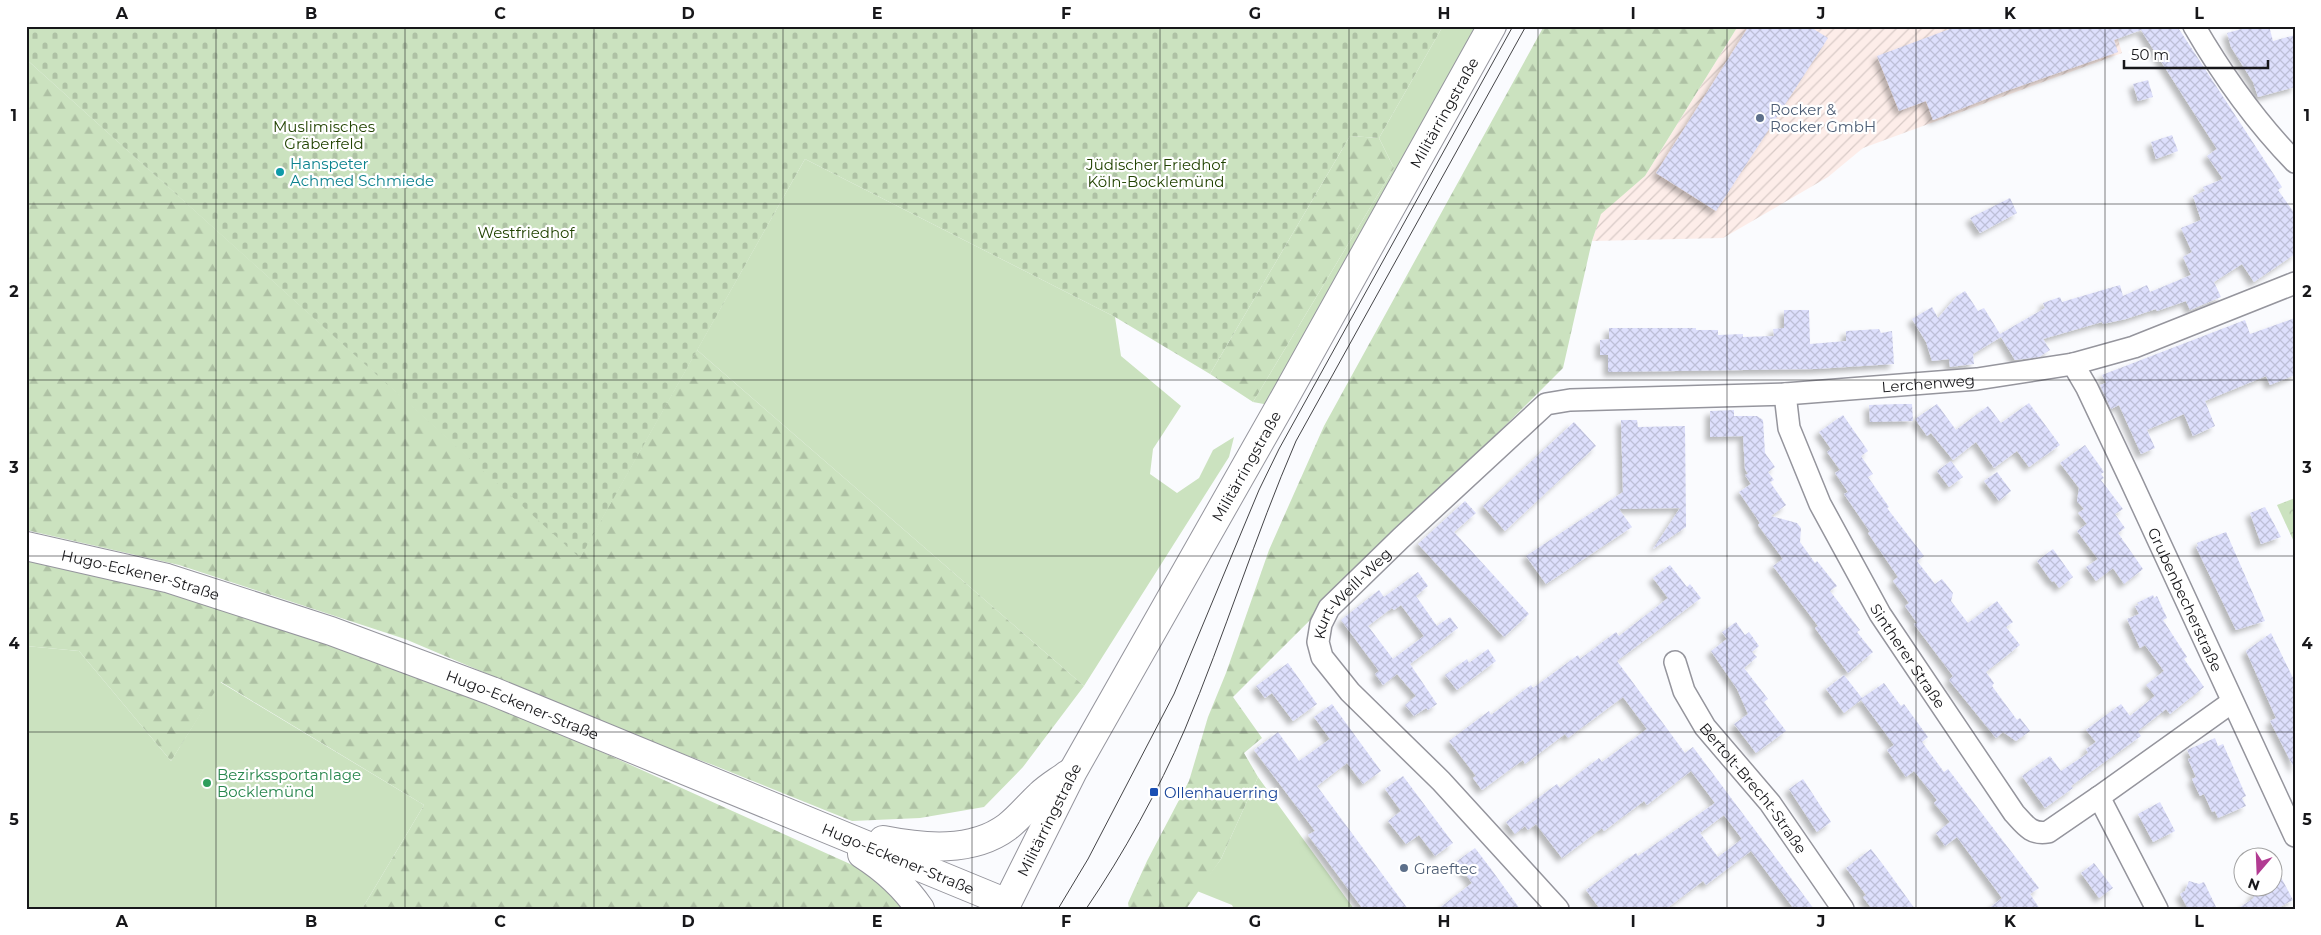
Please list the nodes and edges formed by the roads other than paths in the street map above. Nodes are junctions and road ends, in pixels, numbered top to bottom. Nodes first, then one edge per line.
1 (1492, 26) edge
2 (2194, 26) edge
3 (2295, 162) edge
4 (2295, 283) edge
5 (2073, 364) junction
6 (1785, 394) junction
7 (1546, 404) joint
8 (26, 546) edge
9 (1675, 662) dead end
10 (2232, 702) junction
11 (1073, 771) junction
12 (2098, 798) junction
13 (823, 829) junction
14 (2295, 836) edge
15 (1010, 907) edge
16 (920, 909) edge
17 (1558, 909) edge
18 (1843, 909) edge
19 (2157, 909) edge

1 - 11 main road, Militärringstraße
2 - 3 street
4 - 5 street, Lerchenweg
5 - 6 street, Lerchenweg
5 - 10 street, Grubenbecherstraße
6 - 7 street, Lerchenweg
6 - 12 street, Sintherer Straße
7 - 17 street, Kurt-Weill-Weg
8 - 13 main road, Hugo-Eckener-Straße
9 - 18 street, Bertolt-Brecht-Straße
10 - 12 street, Sintherer Straße
10 - 14 street, Grubenbecherstraße
11 - 13 main road
11 - 15 main road, Militärringstraße
12 - 19 street
13 - 15 main road, Hugo-Eckener-Straße
13 - 16 main road

